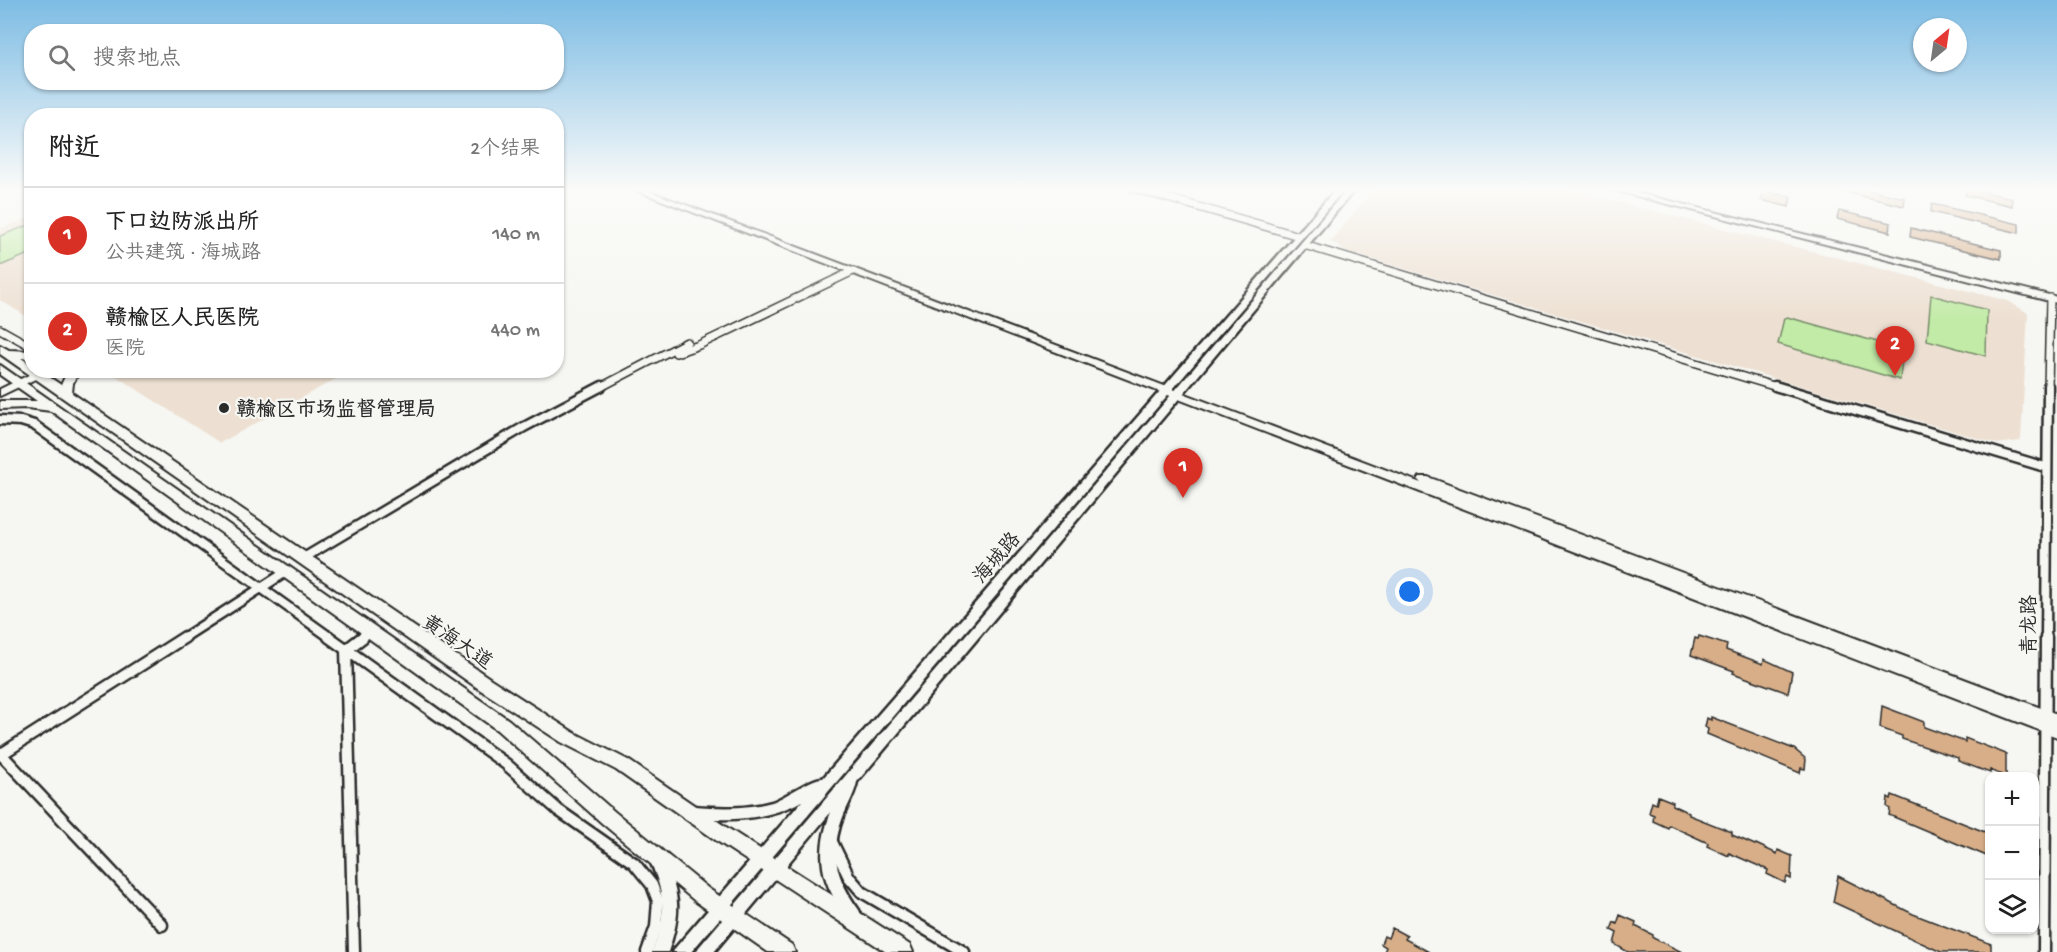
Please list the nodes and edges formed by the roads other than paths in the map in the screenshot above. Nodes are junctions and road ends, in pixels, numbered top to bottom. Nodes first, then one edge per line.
1 (753, 232) edge
2 (764, 232) edge
3 (1277, 232) edge
4 (1307, 232) edge
5 (1308, 232) edge
6 (1790, 232) edge
7 (1800, 232) edge
8 (1301, 240) junction
9 (853, 270) junction
10 (2055, 298) edge
11 (0, 329) edge
12 (24, 342) edge
13 (687, 342) dead end
14 (3, 351) edge
15 (657, 360) junction
16 (24, 362) edge
17 (0, 369) edge
18 (47, 378) edge
19 (70, 378) edge
20 (12, 383) edge
21 (1174, 389) junction
22 (0, 393) edge
23 (66, 395) junction
24 (0, 405) edge
25 (53, 407) junction
26 (0, 420) edge
27 (2045, 467) junction
28 (302, 559) junction
29 (286, 572) junction
30 (261, 588) junction
31 (370, 630) junction
32 (346, 650) junction
33 (2052, 724) edge
34 (0, 754) edge
35 (857, 771) junction
36 (835, 773) junction
37 (690, 812) junction
38 (829, 836) junction
39 (653, 855) junction
40 (760, 860) junction
41 (775, 869) junction
42 (719, 907) junction
43 (734, 917) junction
44 (162, 925) dead end
45 (867, 928) junction
46 (354, 952) edge
47 (647, 952) edge
48 (660, 952) edge
49 (681, 952) edge
50 (704, 952) edge
51 (785, 952) edge
52 (903, 952) edge
53 (964, 952) edge
54 (2044, 952) edge

1 - 9 main road
2 - 21 main road
3 - 8 street
4 - 8 street, 海城路
5 - 8 street, 海城路
6 - 10 main road
7 - 10 main road
8 - 21 street, 海城路
8 - 27 street
9 - 15 street
9 - 21 main road
10 - 27 street, 青龙路
11 - 12 street
13 - 15 street
14 - 16 main road, 黄海大道
15 - 28 street
17 - 20 main road
18 - 23 main road, 黄海大道
19 - 23 main road
20 - 22 main road
20 - 25 main road
21 - 33 main road
21 - 35 street, 海城路
21 - 36 street, 海城路
23 - 28 main road, 黄海大道
24 - 25 main road
25 - 29 main road
26 - 30 street
27 - 33 street, 青龙路
28 - 37 main road, 黄海大道
29 - 30 street
29 - 31 main road
30 - 32 street
30 - 34 street
31 - 32 street
31 - 39 main road
32 - 46 street
32 - 47 street
33 - 54 street, 青龙路
34 - 44 street
35 - 38 street
35 - 41 street, 海城路
36 - 37 street
36 - 40 street, 海城路
37 - 40 main road, 黄海大道
38 - 45 street
38 - 53 street
39 - 42 main road
39 - 48 street
40 - 41 main road, 黄海大道
40 - 42 street, 海城路
41 - 43 street, 海城路
41 - 45 main road, 黄海大道
42 - 43 main road
42 - 49 street, 海城路
43 - 50 street, 海城路
43 - 51 main road
45 - 52 main road, 黄海大道

